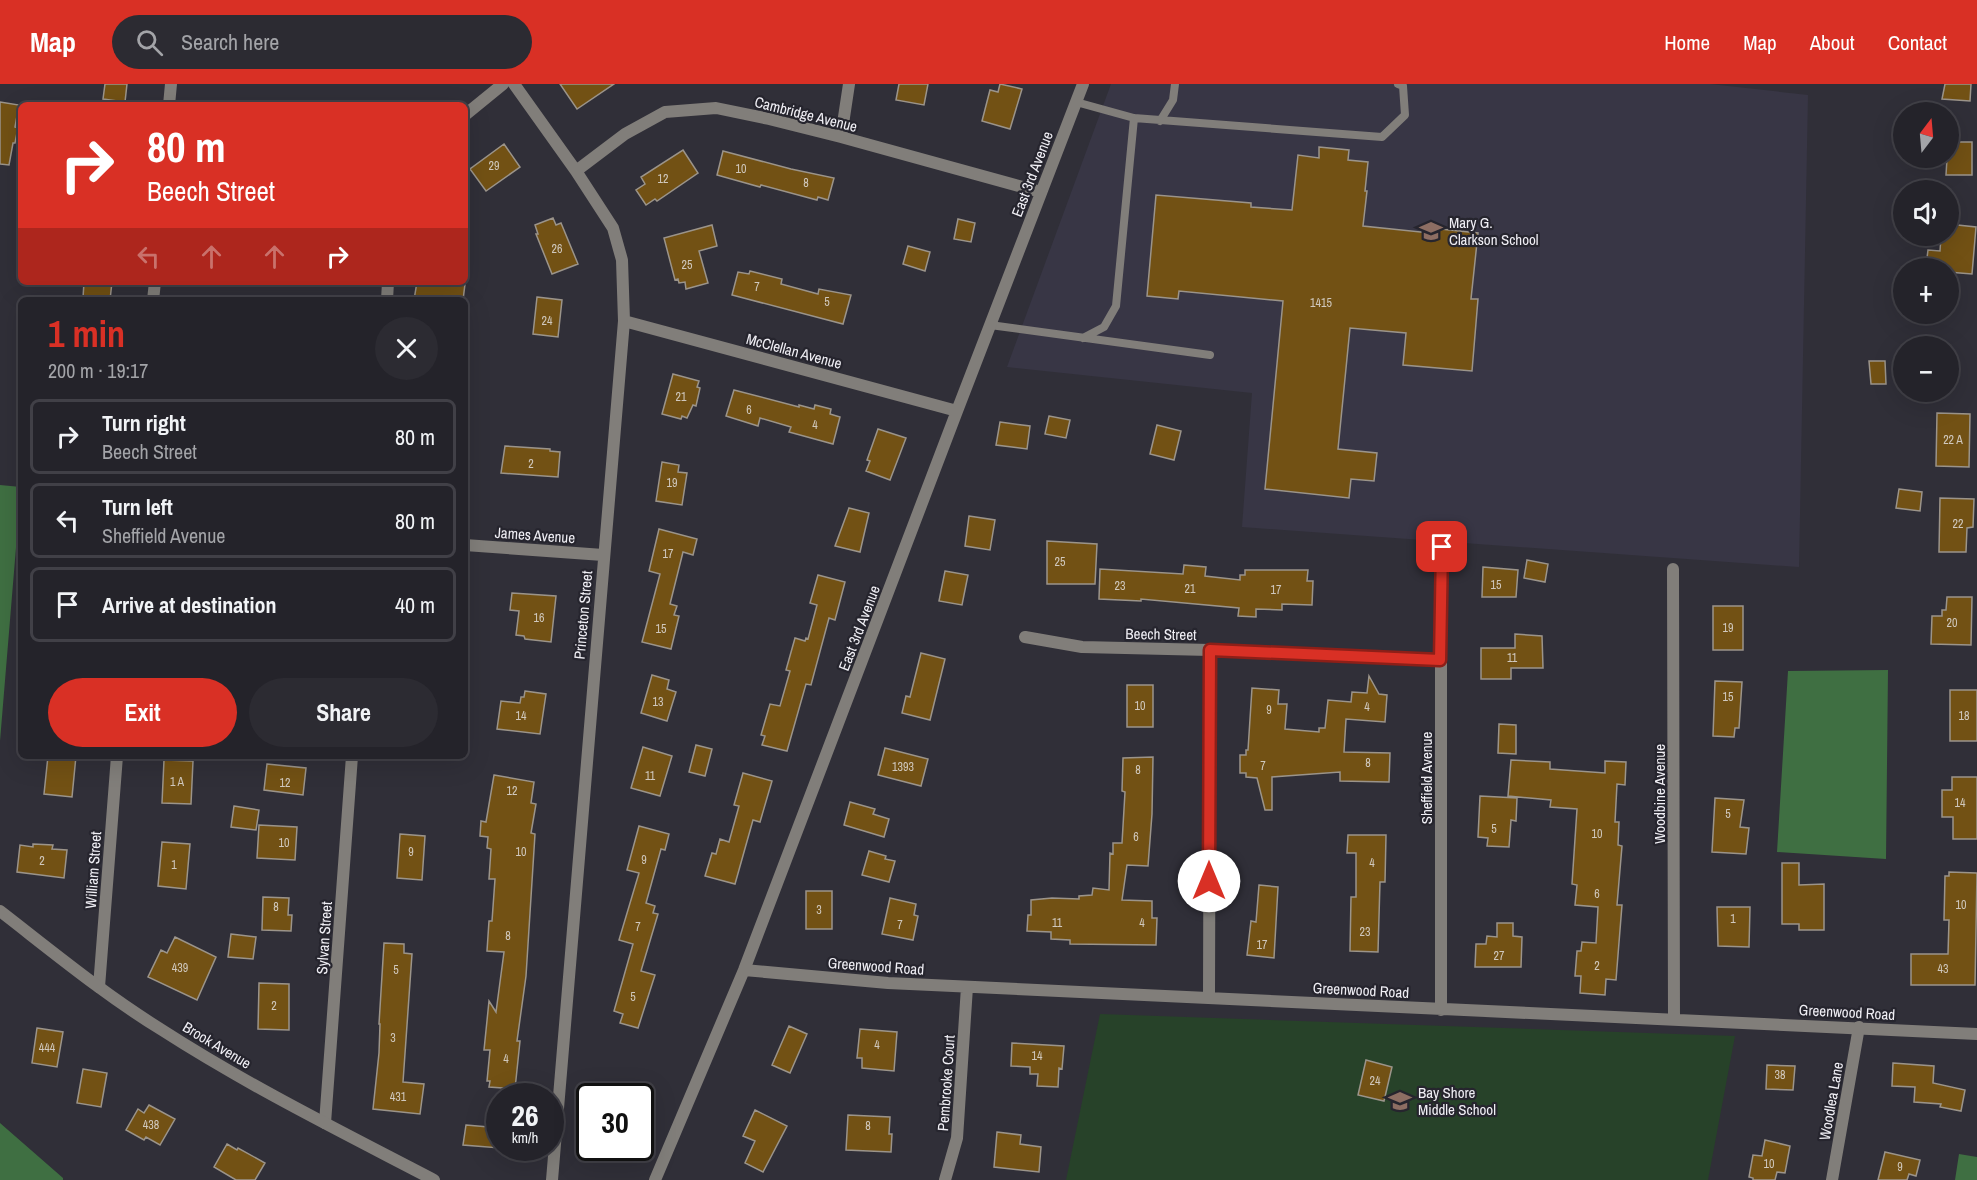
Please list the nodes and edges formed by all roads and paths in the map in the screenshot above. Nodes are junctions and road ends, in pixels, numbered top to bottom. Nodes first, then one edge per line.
1 (171, 84) edge
2 (503, 84) edge
3 (514, 84) edge
4 (849, 84) edge
5 (1083, 84) edge
6 (1175, 84) edge
7 (1398, 84) edge
8 (169, 102) edge
9 (1076, 102) junction
10 (468, 113) edge
11 (1134, 118) junction
12 (1160, 121) junction
13 (841, 137) junction
14 (576, 171) junction
15 (1041, 192) junction
16 (624, 321) junction
17 (990, 326) junction
18 (1083, 338) junction
19 (1210, 355) dead end
20 (957, 411) junction
21 (468, 545) edge
22 (1442, 547) dead end
23 (603, 555) junction
24 (1673, 569) dead end
25 (1025, 637) dead end
26 (1210, 650) junction
27 (1440, 660) junction
28 (117, 759) edge
29 (352, 759) edge
30 (0, 911) edge
31 (744, 970) junction
32 (99, 987) junction
33 (967, 987) junction
34 (1209, 997) junction
35 (1441, 1010) junction
36 (1674, 1019) junction
37 (1859, 1027) junction
38 (1977, 1034) edge
39 (325, 1123) junction
40 (434, 1180) edge
41 (552, 1180) edge
42 (655, 1180) edge
43 (945, 1180) edge
44 (1832, 1180) edge

1 - 8 street
2 - 10 street
3 - 14 street, Princeton Street
4 - 13 street
5 - 9 street, East 3rd Avenue
6 - 12 lane
7 - 12 lane
9 - 11 lane
9 - 15 street, East 3rd Avenue
11 - 12 lane
11 - 18 lane
13 - 14 street, Cambridge Avenue
13 - 15 street, Cambridge Avenue
14 - 16 street, Princeton Street
15 - 17 street, East 3rd Avenue
16 - 20 street, McClellan Avenue
16 - 23 street, Princeton Street
17 - 18 lane
17 - 20 street, East 3rd Avenue
18 - 19 lane
20 - 31 street, East 3rd Avenue
21 - 23 street, James Avenue
22 - 27 street, Sheffield Avenue
23 - 41 street, Princeton Street
24 - 36 street, Woodbine Avenue
25 - 26 street, Beech Street
26 - 27 street, Beech Street
26 - 34 street
27 - 35 street, Sheffield Avenue
28 - 32 street, William Street
29 - 39 street, Sylvan Street
30 - 32 street, Brook Avenue
31 - 33 street, Greenwood Road
31 - 42 street, East 3rd Avenue
32 - 39 street, Brook Avenue
33 - 34 street, Greenwood Road
33 - 43 street, Pembrooke Court
34 - 35 street, Greenwood Road
35 - 36 street, Greenwood Road
36 - 37 street, Greenwood Road
37 - 38 street, Greenwood Road
37 - 44 street, Woodlea Lane
39 - 40 street, Brook Avenue

